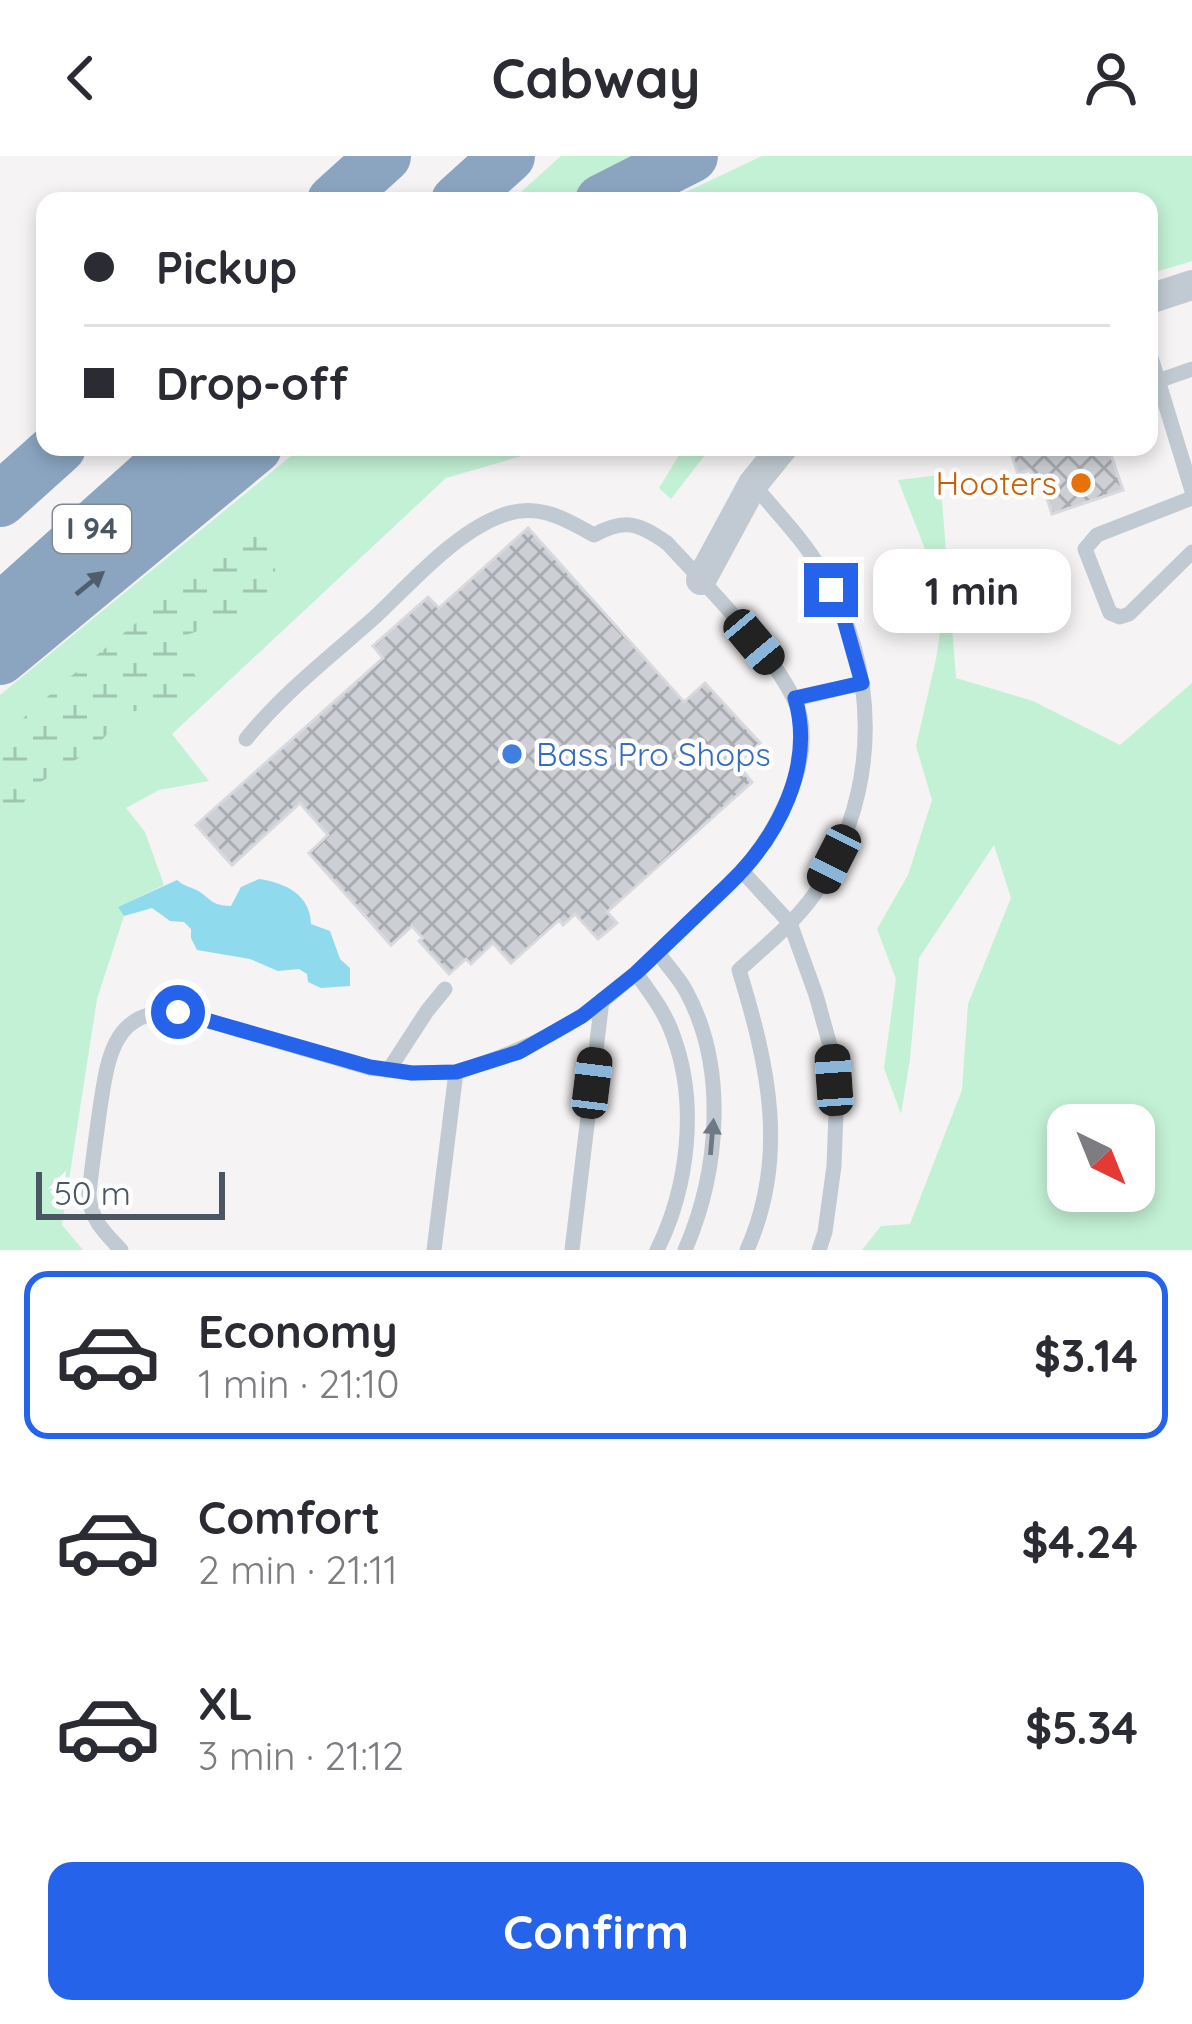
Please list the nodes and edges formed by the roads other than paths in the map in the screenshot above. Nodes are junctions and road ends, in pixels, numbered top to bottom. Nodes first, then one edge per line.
1 (338, 156) edge
2 (384, 156) edge
3 (508, 156) edge
4 (691, 156) edge
5 (300, 192) edge
6 (344, 192) edge
7 (468, 192) edge
8 (620, 192) edge
9 (1192, 285) edge
10 (1158, 296) edge
11 (1192, 369) edge
12 (1158, 381) joint
13 (46, 456) edge
14 (173, 456) edge
15 (245, 456) edge
16 (776, 456) edge
17 (1187, 458) edge
18 (753, 484) junction
19 (1192, 495) edge
20 (4, 496) edge
21 (1192, 552) edge
22 (701, 580) junction
23 (0, 611) edge
24 (0, 658) edge
25 (862, 683) junction
26 (795, 698) junction
27 (245, 739) dead end
28 (742, 871) junction
29 (790, 923) junction
30 (658, 953) junction
31 (636, 973) junction
32 (445, 989) dead end
33 (602, 1000) junction
34 (390, 1068) junction
35 (456, 1072) junction
36 (121, 1250) edge
37 (434, 1250) edge
38 (572, 1250) edge
39 (657, 1250) edge
40 (685, 1250) edge
41 (747, 1250) edge
42 (819, 1250) edge

1 - 5 highway
2 - 6 highway
3 - 7 highway
4 - 8 highway
9 - 10 street
11 - 12 lane
12 - 17 lane
13 - 20 highway, I 94
14 - 23 highway, I 94
24 -> 15 highway
16 - 18 street
17 - 19 lane
18 - 22 street
18 - 25 lane
19 - 21 lane
22 - 26 lane
22 - 27 lane
25 - 26 lane
25 - 29 lane
26 - 28 lane
28 - 29 lane
28 - 30 lane
29 - 41 lane
29 - 42 lane
30 - 31 lane
40 -> 30 lane
31 - 33 lane
31 - 39 lane
32 - 34 lane
33 - 35 lane
33 - 38 lane
34 - 35 lane
34 - 36 lane
35 - 37 lane

